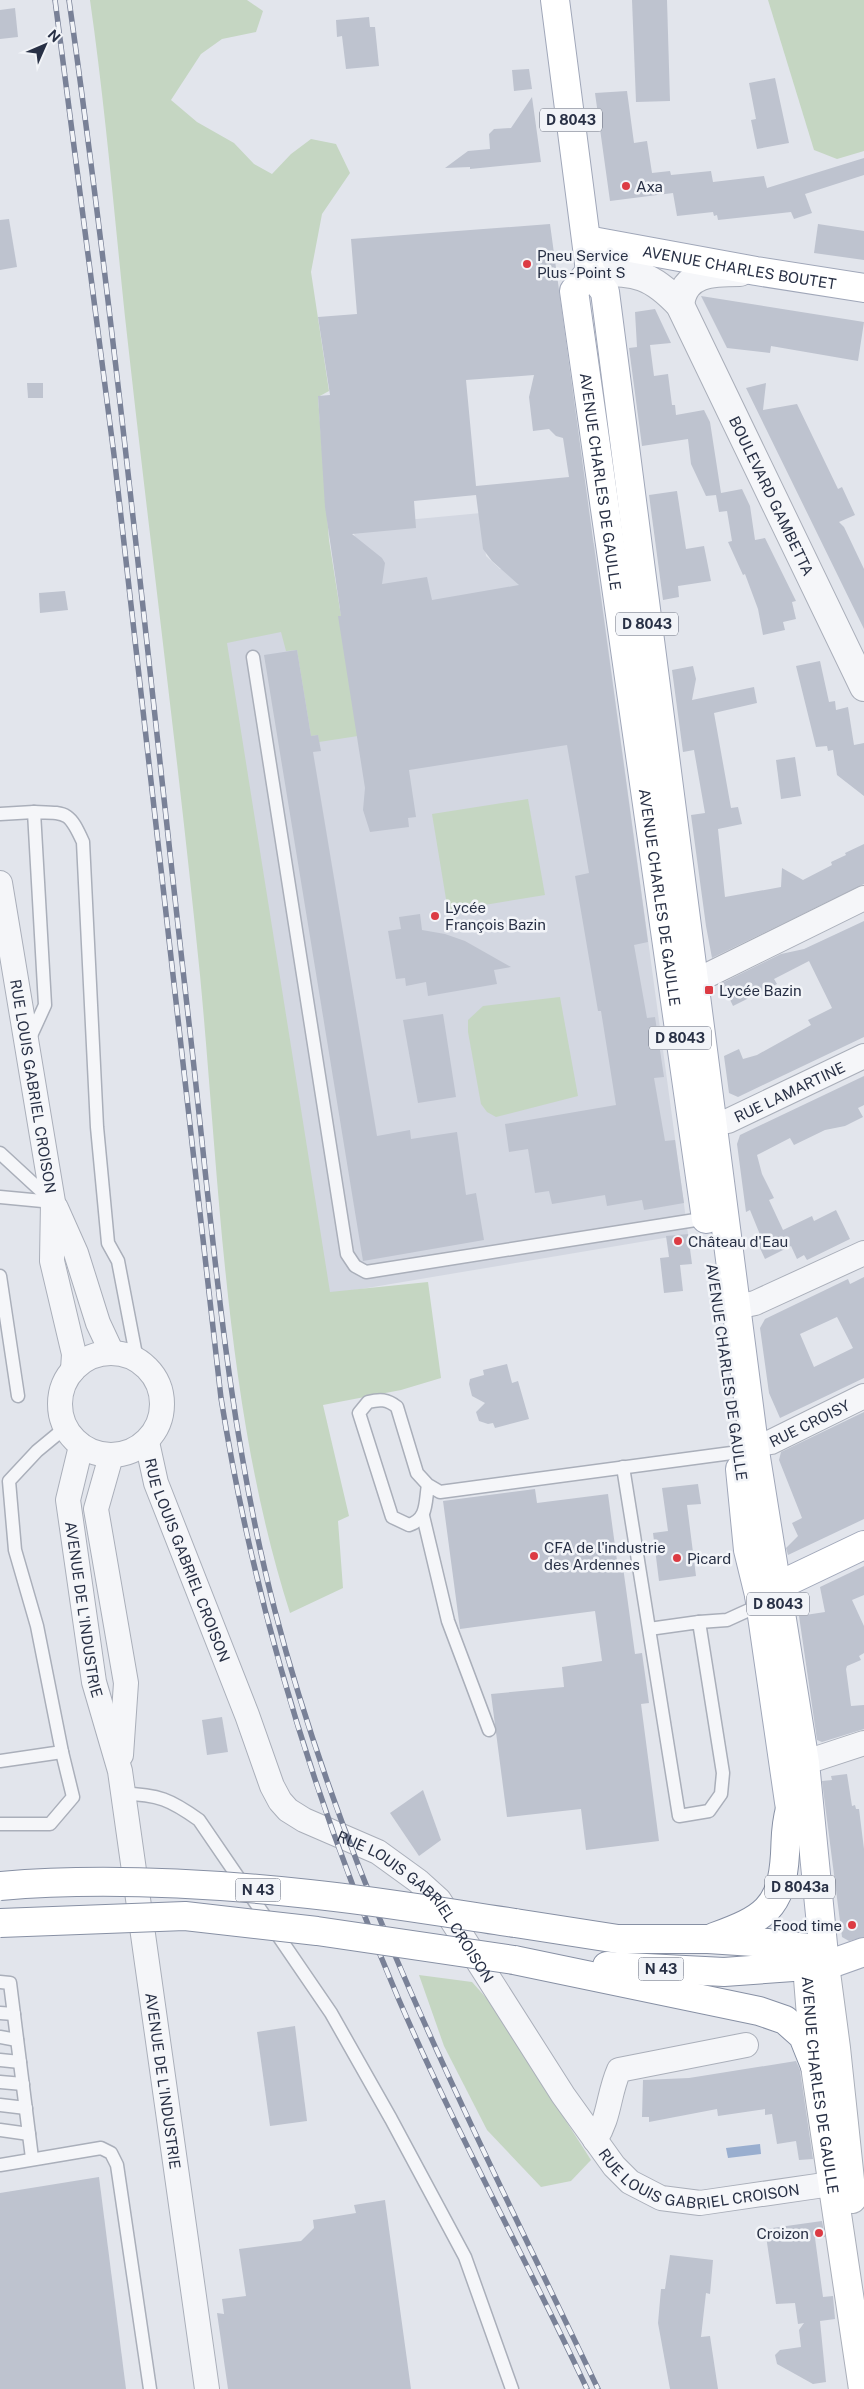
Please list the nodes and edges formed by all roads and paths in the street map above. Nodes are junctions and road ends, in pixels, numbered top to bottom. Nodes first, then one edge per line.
1 (554, 0) edge
2 (587, 240) junction
3 (590, 271) junction
4 (756, 271) junction
5 (864, 288) edge
6 (680, 305) junction
7 (253, 657) dead end
8 (864, 687) edge
9 (34, 812) junction
10 (0, 814) edge
11 (0, 883) edge
12 (864, 898) edge
13 (683, 982) junction
14 (27, 1043) junction
15 (864, 1056) edge
16 (712, 1122) junction
17 (0, 1153) edge
18 (0, 1198) edge
19 (52, 1202) junction
20 (715, 1218) junction
21 (864, 1253) edge
22 (0, 1276) edge
23 (736, 1307) junction
24 (112, 1353) junction
25 (137, 1360) junction
26 (73, 1370) junction
27 (18, 1396) dead end
28 (864, 1396) edge
29 (66, 1427) junction
30 (147, 1442) junction
31 (81, 1446) junction
32 (746, 1448) junction
33 (111, 1456) junction
34 (623, 1467) junction
35 (428, 1485) junction
36 (423, 1516) junction
37 (864, 1545) edge
38 (765, 1596) junction
39 (699, 1622) junction
40 (649, 1629) junction
41 (489, 1730) dead end
42 (864, 1743) edge
43 (62, 1752) junction
44 (0, 1761) edge
45 (795, 1766) junction
46 (122, 1783) junction
47 (790, 1809) junction
48 (0, 1824) edge
49 (0, 1886) edge
50 (0, 1923) edge
51 (708, 1939) junction
52 (864, 1952) edge
53 (514, 1960) junction
54 (813, 1960) junction
55 (0, 1982) edge
56 (0, 2012) edge
57 (14, 2014) junction
58 (0, 2038) edge
59 (17, 2040) junction
60 (746, 2045) dead end
61 (0, 2060) edge
62 (20, 2062) junction
63 (815, 2066) junction
64 (0, 2082) edge
65 (23, 2084) junction
66 (0, 2105) edge
67 (26, 2108) junction
68 (0, 2130) edge
69 (29, 2134) junction
70 (596, 2140) junction
71 (32, 2158) junction
72 (0, 2165) edge
73 (832, 2184) junction
74 (864, 2275) edge
75 (150, 2389) edge
76 (207, 2389) edge
77 (512, 2389) edge
78 (863, 2389) edge

1 - 2 main road, D 8043
2 - 3 main road, D 8043
2 - 4 main road, AVENUE CHARLES BOUTET
3 - 6 street, BOULEVARD GAMBETTA
3 - 13 main road, AVENUE CHARLES DE GAULLE / D 8043
4 - 5 main road, AVENUE CHARLES BOUTET
4 - 6 street
6 - 8 street, BOULEVARD GAMBETTA
7 - 20 lane
9 - 10 lane
9 - 14 lane
9 - 25 lane
11 - 14 street, RUE LOUIS GABRIEL CROISON
12 - 13 street
13 - 16 main road, AVENUE CHARLES DE GAULLE / D 8043
13 - 20 main road, AVENUE CHARLES DE GAULLE / D 8043
14 - 19 street, RUE LOUIS GABRIEL CROISON
15 - 16 street, RUE LAMARTINE
16 - 20 main road, AVENUE CHARLES DE GAULLE / D 8043
17 - 19 lane
18 - 19 lane
19 - 24 street, RUE LOUIS GABRIEL CROISON
19 - 26 street, RUE LOUIS GABRIEL CROISON
20 - 23 main road, AVENUE CHARLES DE GAULLE / D 8043
20 - 32 main road, AVENUE CHARLES DE GAULLE / D 8043
21 - 23 street
22 - 27 lane
23 - 32 main road, AVENUE CHARLES DE GAULLE / D 8043
24 - 25 street
24 - 26 street
25 - 30 street
26 - 29 street
28 - 32 street, RUE CROISY
29 - 31 street
29 - 43 lane
30 - 33 street
30 - 70 street, RUE LOUIS GABRIEL CROISON
31 - 33 street
31 - 46 street, AVENUE DE L'INDUSTRIE
32 - 34 lane
32 - 38 main road, AVENUE CHARLES DE GAULLE / D 8043
33 - 46 street, AVENUE DE L'INDUSTRIE
34 - 35 lane
34 - 40 lane
35 - 36 lane
35 - 36 lane
36 - 41 lane
37 - 38 main road
38 - 39 lane
38 - 45 main road, AVENUE CHARLES DE GAULLE / D 8043
39 - 40 lane
39 - 40 lane
42 - 45 street
43 - 44 lane
43 - 48 lane
45 - 47 main road, AVENUE CHARLES DE GAULLE / D 8043
45 - 54 main road, AVENUE CHARLES DE GAULLE / D 8043
46 - 76 street, AVENUE DE L'INDUSTRIE
46 - 77 lane
47 - 51 main road
47 - 54 main road, AVENUE CHARLES DE GAULLE / D 8043a
49 - 51 main road, N 43, bridge
50 - 53 main road, N 43, bridge
51 - 54 main road, N 43
52 - 54 main road
53 - 54 main road, N 43
53 - 63 main road
54 - 63 main road, AVENUE CHARLES DE GAULLE / D 8043a
54 - 74 main road, AVENUE CHARLES DE GAULLE / D 8043a
55 - 57 lane
56 - 57 lane
57 - 59 lane
58 - 59 lane
59 - 62 lane
60 - 70 street
61 - 62 lane
62 - 65 lane
63 - 73 main road, AVENUE CHARLES DE GAULLE / D 8043a
64 - 65 lane
65 - 67 lane
66 - 67 lane
67 - 69 lane
68 - 69 lane
69 - 71 lane
70 - 73 street, RUE LOUIS GABRIEL CROISON
71 - 72 lane
71 - 75 lane
73 - 78 main road, AVENUE CHARLES DE GAULLE / D 8043a

